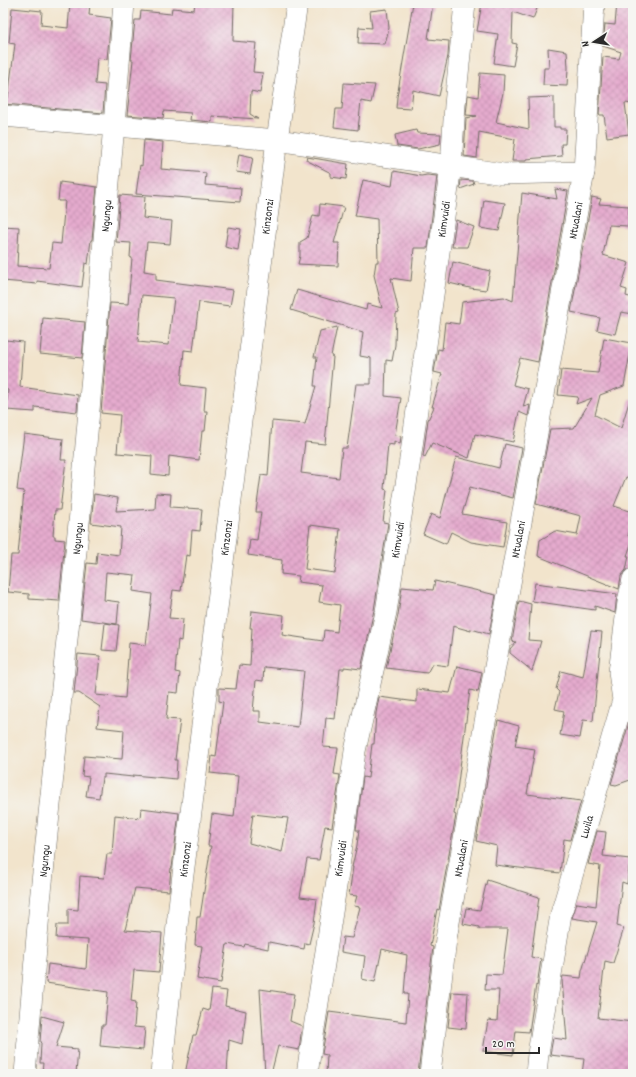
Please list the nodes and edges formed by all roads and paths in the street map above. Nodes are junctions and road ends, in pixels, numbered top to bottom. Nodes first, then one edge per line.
1 (124, 3) edge
2 (297, 3) edge
3 (465, 3) edge
4 (594, 3) edge
5 (3, 116) edge
6 (114, 125) junction
7 (277, 140) junction
8 (451, 166) junction
9 (584, 172) junction
10 (633, 579) edge
11 (25, 1074) edge
12 (161, 1074) edge
13 (307, 1074) edge
14 (430, 1074) edge
15 (536, 1074) edge

1 - 6 street, Ngungu
2 - 7 street, Kinzonzi
3 - 8 street, Kimvuidi
4 - 9 street, Ntualani
5 - 6 street
6 - 7 street
6 - 11 street, Ngungu
7 - 8 street
7 - 12 street, Kinzonzi
8 - 9 street
8 - 13 street, Kimvuidi
9 - 14 street, Ntualani
10 - 15 street, Lwila

